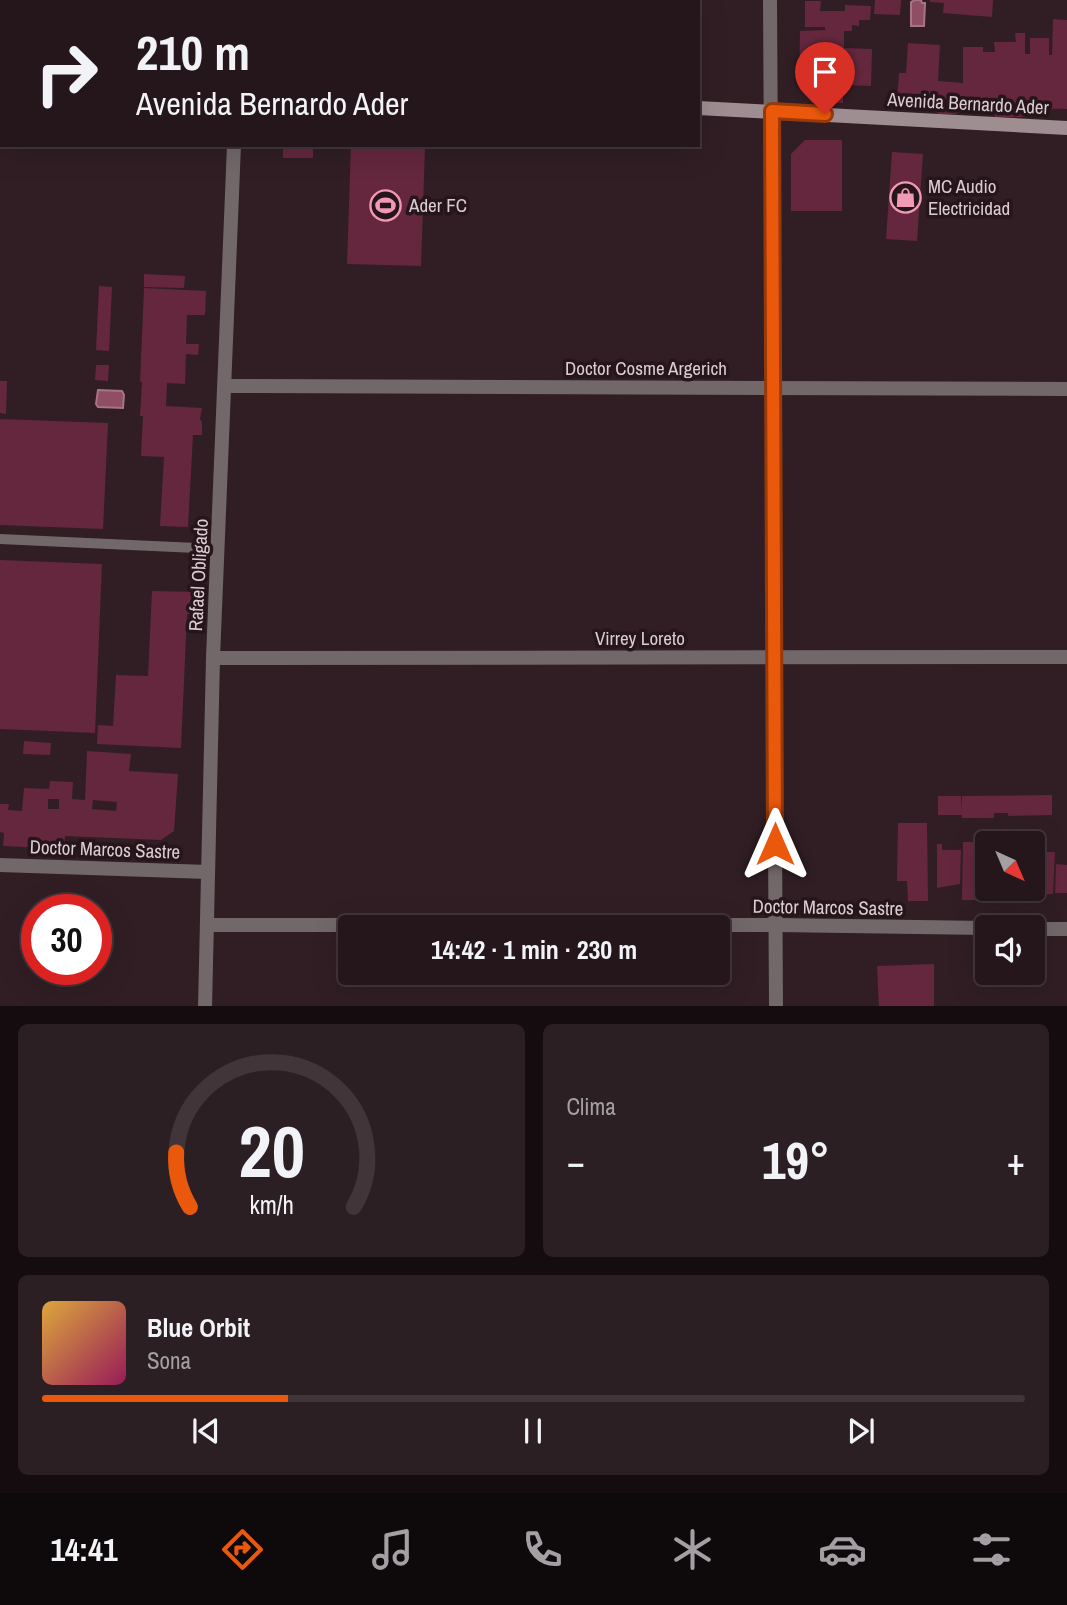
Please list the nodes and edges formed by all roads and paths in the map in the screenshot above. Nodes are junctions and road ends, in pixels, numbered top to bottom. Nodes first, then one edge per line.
1 (770, 0) edge
2 (700, 108) edge
3 (772, 111) junction
4 (1067, 128) edge
5 (234, 147) edge
6 (226, 386) junction
7 (774, 388) junction
8 (1067, 389) edge
9 (0, 539) edge
10 (218, 549) junction
11 (213, 657) junction
12 (774, 657) junction
13 (1067, 657) edge
14 (0, 864) edge
15 (208, 872) junction
16 (207, 925) junction
17 (776, 925) junction
18 (975, 928) edge
19 (1045, 929) edge
20 (1067, 929) edge
21 (205, 1006) edge
22 (776, 1006) edge

1 - 3 street
2 - 3 main road, Avenida Bernardo Ader
3 - 4 main road, Avenida Bernardo Ader
3 - 7 street
5 - 6 street, Rafael Obligado
6 - 7 street, Doctor Cosme Argerich
6 - 10 street, Rafael Obligado
7 - 8 street, Doctor Cosme Argerich
7 - 12 street
9 - 10 lane
10 - 11 street, Rafael Obligado
11 - 12 street, Virrey Loreto
11 - 15 street, Rafael Obligado
12 - 13 street, Virrey Loreto
12 - 17 street
14 - 15 street, Doctor Marcos Sastre
15 - 16 street, Rafael Obligado
16 - 17 street, Doctor Marcos Sastre
16 - 21 street, Rafael Obligado
17 - 18 street, Doctor Marcos Sastre
17 - 22 street
19 - 20 street

